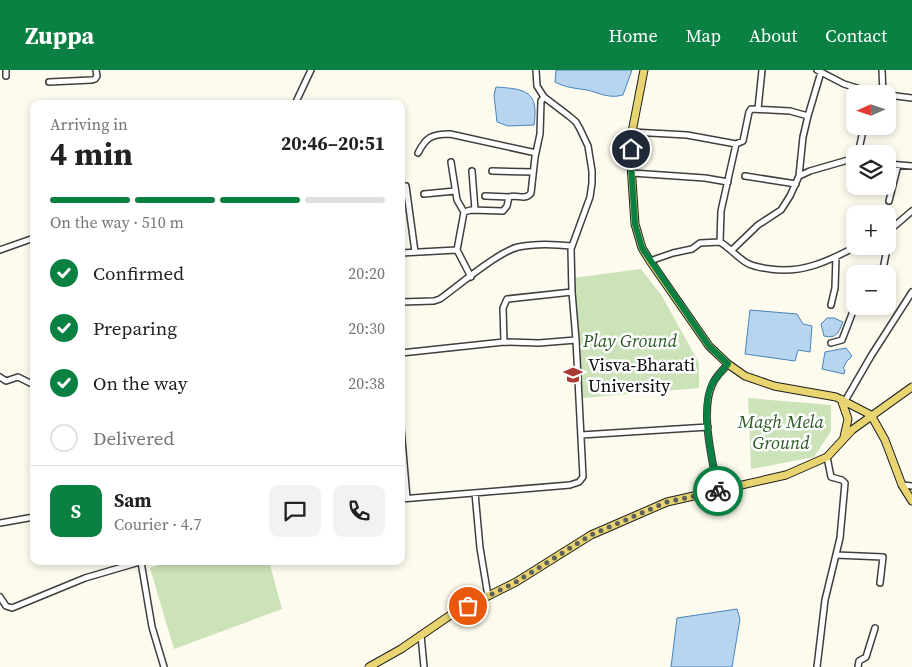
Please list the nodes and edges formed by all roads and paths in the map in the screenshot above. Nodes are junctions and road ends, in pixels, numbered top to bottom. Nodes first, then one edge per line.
1 (96, 70) edge
2 (311, 70) edge
3 (536, 70) edge
4 (644, 70) edge
5 (762, 70) edge
6 (882, 70) edge
7 (819, 71) edge
8 (49, 82) dead end
9 (847, 85) edge
10 (883, 85) edge
11 (896, 96) edge
12 (544, 97) junction
13 (912, 98) edge
14 (297, 100) edge
15 (758, 109) junction
16 (808, 116) junction
17 (632, 132) junction
18 (736, 144) junction
19 (418, 153) dead end
20 (536, 153) junction
21 (846, 161) edge
22 (451, 162) dead end
23 (898, 165) joint
24 (912, 166) edge
25 (472, 171) dead end
26 (492, 171) dead end
27 (533, 172) junction
28 (632, 173) junction
29 (745, 176) dead end
30 (799, 176) junction
31 (728, 182) junction
32 (796, 184) junction
33 (406, 186) dead end
34 (455, 191) junction
35 (424, 194) dead end
36 (486, 196) dead end
37 (509, 197) junction
38 (889, 201) dead end
39 (475, 210) junction
40 (464, 212) junction
41 (912, 212) edge
42 (896, 225) edge
43 (30, 239) edge
44 (720, 242) junction
45 (572, 246) junction
46 (0, 250) edge
47 (457, 250) junction
48 (732, 250) junction
49 (415, 252) junction
50 (846, 252) edge
51 (405, 253) edge
52 (836, 257) junction
53 (650, 261) junction
54 (470, 277) junction
55 (572, 292) junction
56 (912, 292) edge
57 (405, 302) edge
58 (831, 305) dead end
59 (852, 315) edge
60 (576, 340) junction
61 (504, 342) junction
62 (831, 343) dead end
63 (405, 353) edge
64 (728, 364) junction
65 (0, 377) edge
66 (30, 383) edge
67 (912, 387) edge
68 (843, 400) junction
69 (871, 415) junction
70 (708, 427) junction
71 (581, 435) junction
72 (844, 439) junction
73 (827, 457) junction
74 (902, 485) junction
75 (912, 486) edge
76 (718, 491) junction
77 (475, 493) junction
78 (405, 498) edge
79 (912, 501) edge
80 (30, 518) edge
81 (0, 524) edge
82 (836, 555) junction
83 (131, 565) edge
84 (142, 565) edge
85 (880, 583) dead end
86 (488, 596) junction
87 (0, 597) edge
88 (875, 628) dead end
89 (421, 635) junction
90 (164, 667) edge
91 (368, 667) edge
92 (424, 667) edge
93 (817, 667) edge
94 (858, 667) edge

1 - 8 street
2 - 14 street
3 - 12 street
4 - 17 main road
5 - 15 street
6 - 10 street
7 - 9 street
7 - 16 street
11 - 13 street
12 - 20 street
12 - 45 street
15 - 16 street
15 - 18 street
16 - 30 street
17 - 18 street
17 - 28 main road
18 - 31 street
19 - 20 street
20 - 27 street
21 - 30 street
22 - 34 street
23 - 24 street
23 - 38 street
25 - 39 street
26 - 27 street
27 - 37 street
28 - 31 street
28 - 53 main road
29 - 32 street
30 - 32 street
31 - 44 street
32 - 48 street
33 - 49 street
34 - 35 street
34 - 40 street
36 - 37 street
37 - 39 street
39 - 40 street
40 - 47 street
41 - 42 street
43 - 46 street
44 - 48 street
44 - 53 street
45 - 54 street
45 - 55 street
47 - 49 street
47 - 54 street
48 - 52 street
49 - 51 street
50 - 52 street
52 - 58 street
53 - 64 main road
54 - 57 street
55 - 60 street
55 - 61 street
56 - 68 street
59 - 62 street
60 - 61 street
60 - 71 street
61 - 63 street
64 - 68 main road
64 - 70 street
65 - 66 street
67 - 69 main road
68 - 69 main road
68 - 72 main road
69 - 72 main road
69 - 74 main road
70 - 71 street
70 - 76 street
71 - 77 street
72 - 73 main road
73 - 76 main road
73 - 82 street
74 - 75 street
74 - 79 main road
76 - 86 main road
77 - 78 street
77 - 86 street
80 - 81 street
82 - 85 street
82 - 93 street
83 - 87 street
84 - 90 street
86 - 89 main road
88 - 94 street
89 - 91 main road
89 - 92 street

